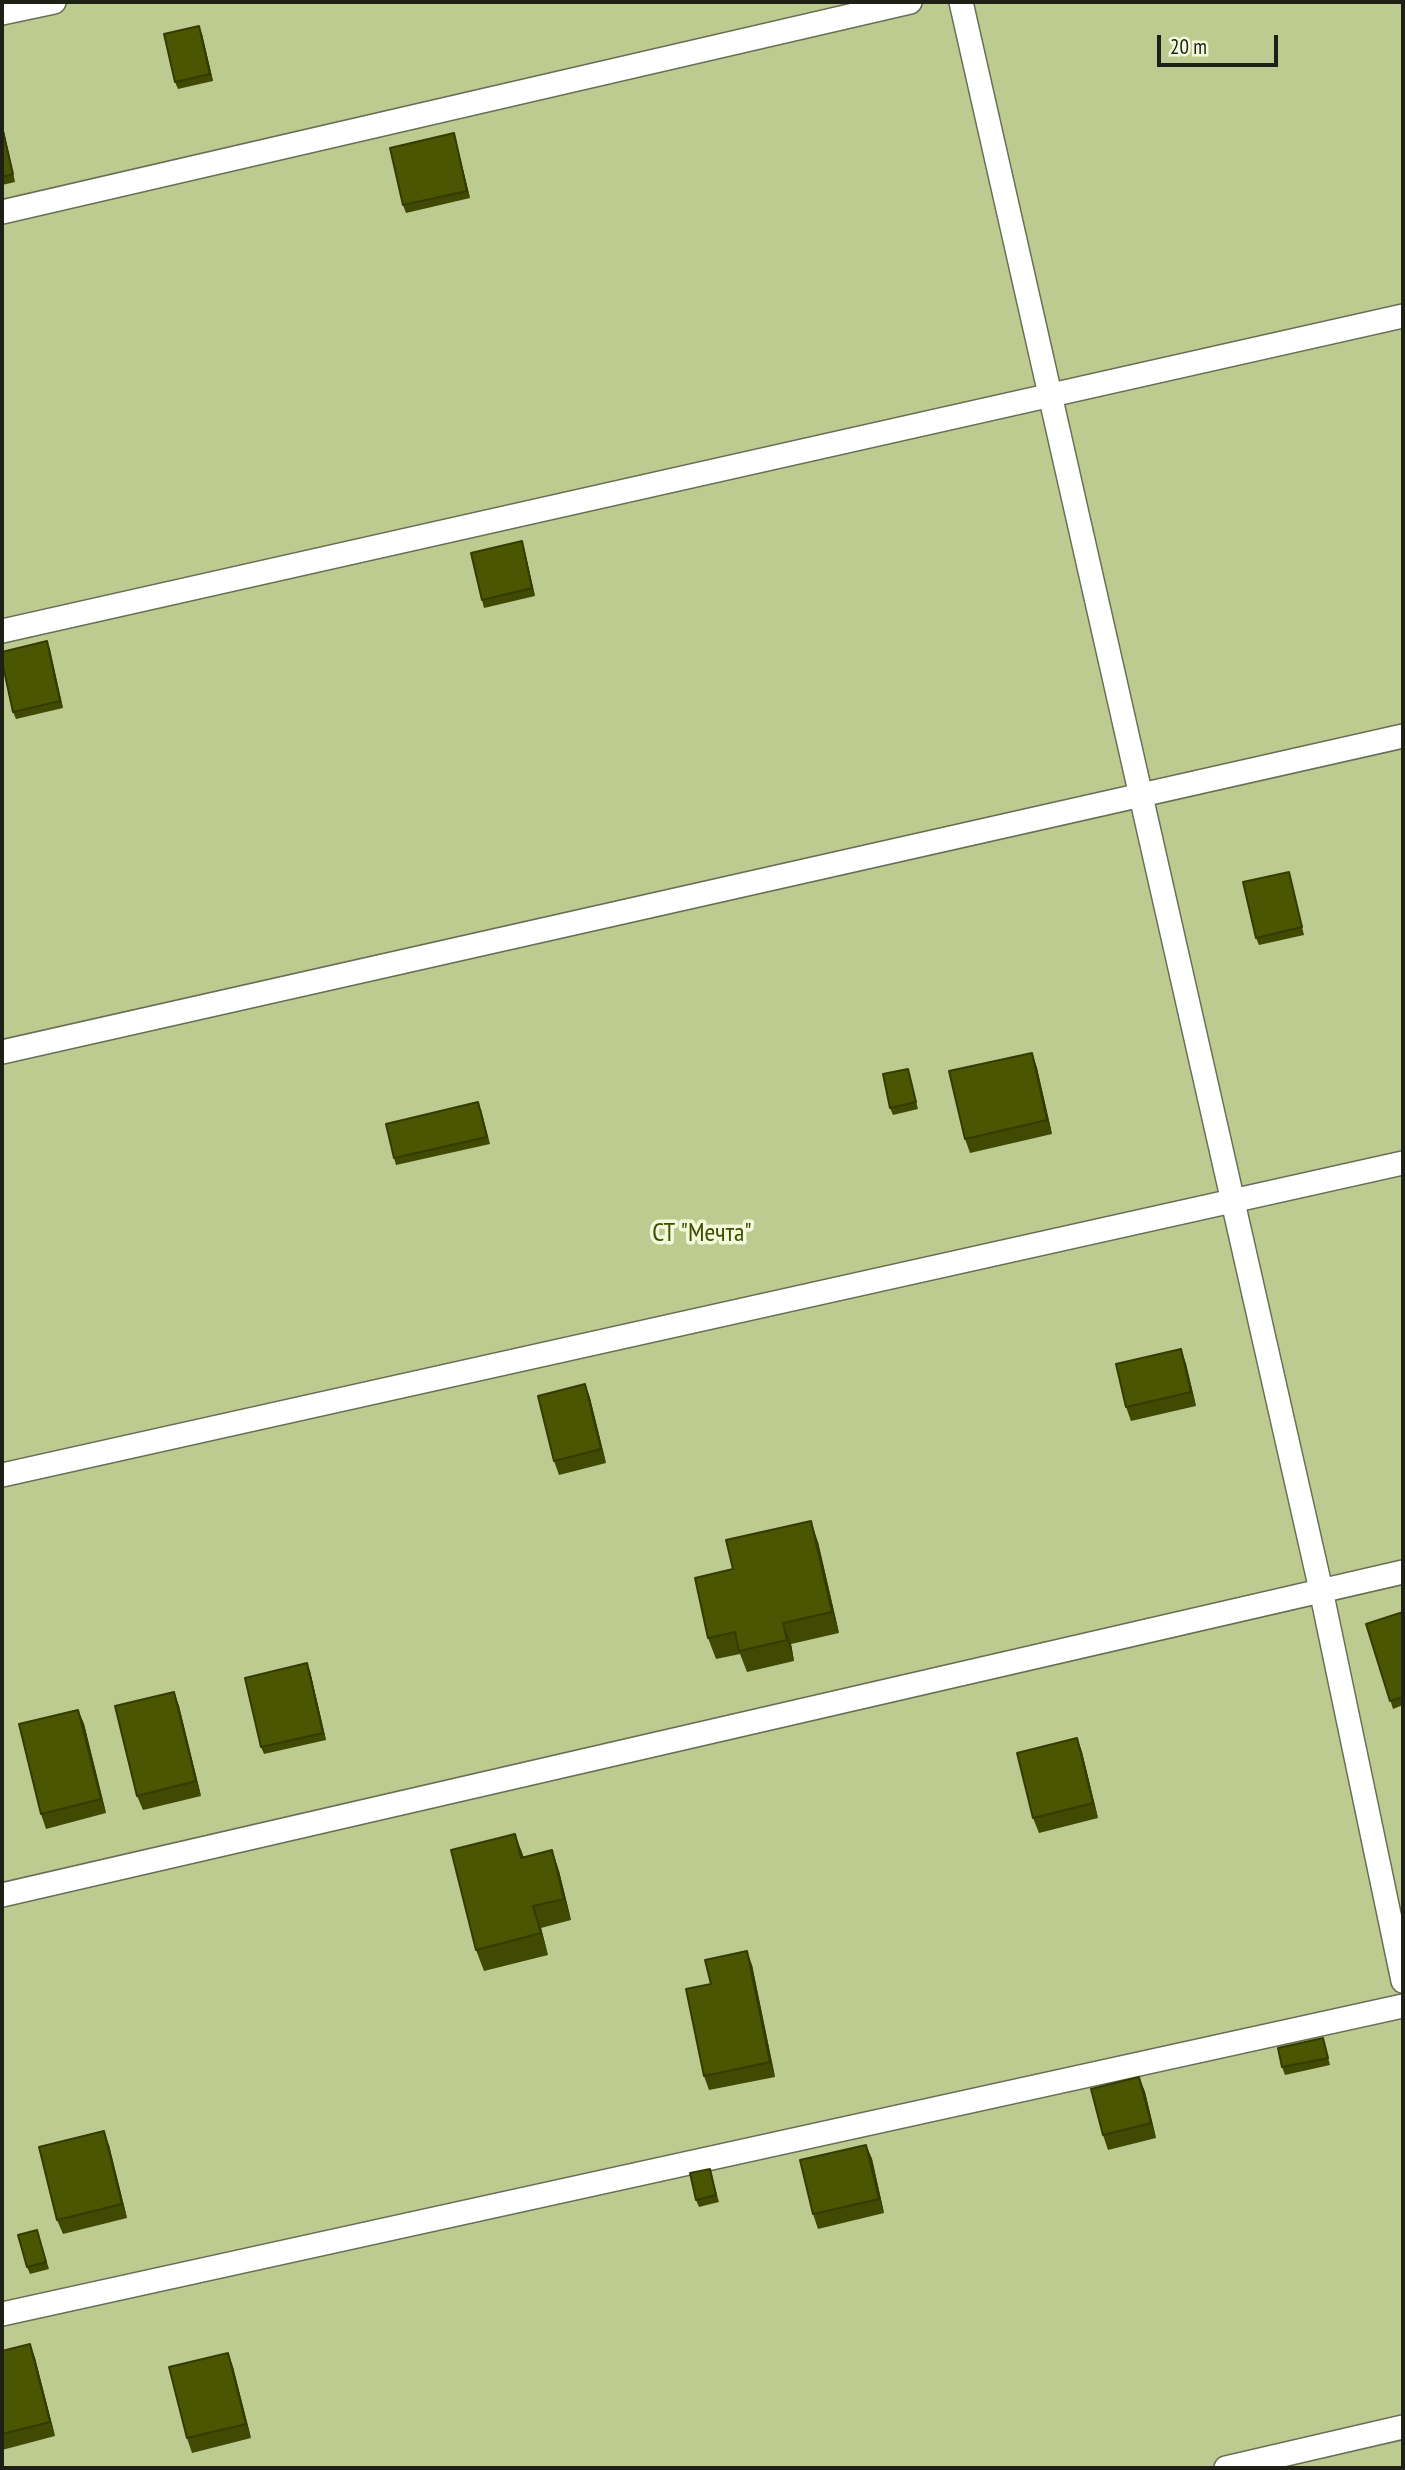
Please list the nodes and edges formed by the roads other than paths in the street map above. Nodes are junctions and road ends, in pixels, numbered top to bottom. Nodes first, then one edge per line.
1 (54, 2) edge
2 (910, 2) edge
3 (961, 2) edge
4 (2, 13) edge
5 (2, 212) edge
6 (1403, 316) edge
7 (1050, 396) junction
8 (2, 631) edge
9 (1403, 736) edge
10 (1141, 795) junction
11 (2, 1052) edge
12 (1403, 1163) edge
13 (1233, 1202) junction
14 (2, 1475) edge
15 (1403, 1572) edge
16 (1321, 1590) junction
17 (2, 1895) edge
18 (1403, 1981) edge
19 (1403, 2006) edge
20 (2, 2314) edge
21 (1403, 2427) edge
22 (1226, 2468) edge

1 - 4 lane
2 - 5 lane
3 - 7 lane
6 - 7 lane
7 - 8 lane
7 - 10 lane
9 - 10 lane
10 - 11 lane
10 - 13 lane
12 - 13 lane
13 - 14 lane
13 - 16 lane
15 - 16 lane
16 - 17 lane
16 - 18 lane
19 - 20 lane
21 - 22 lane

